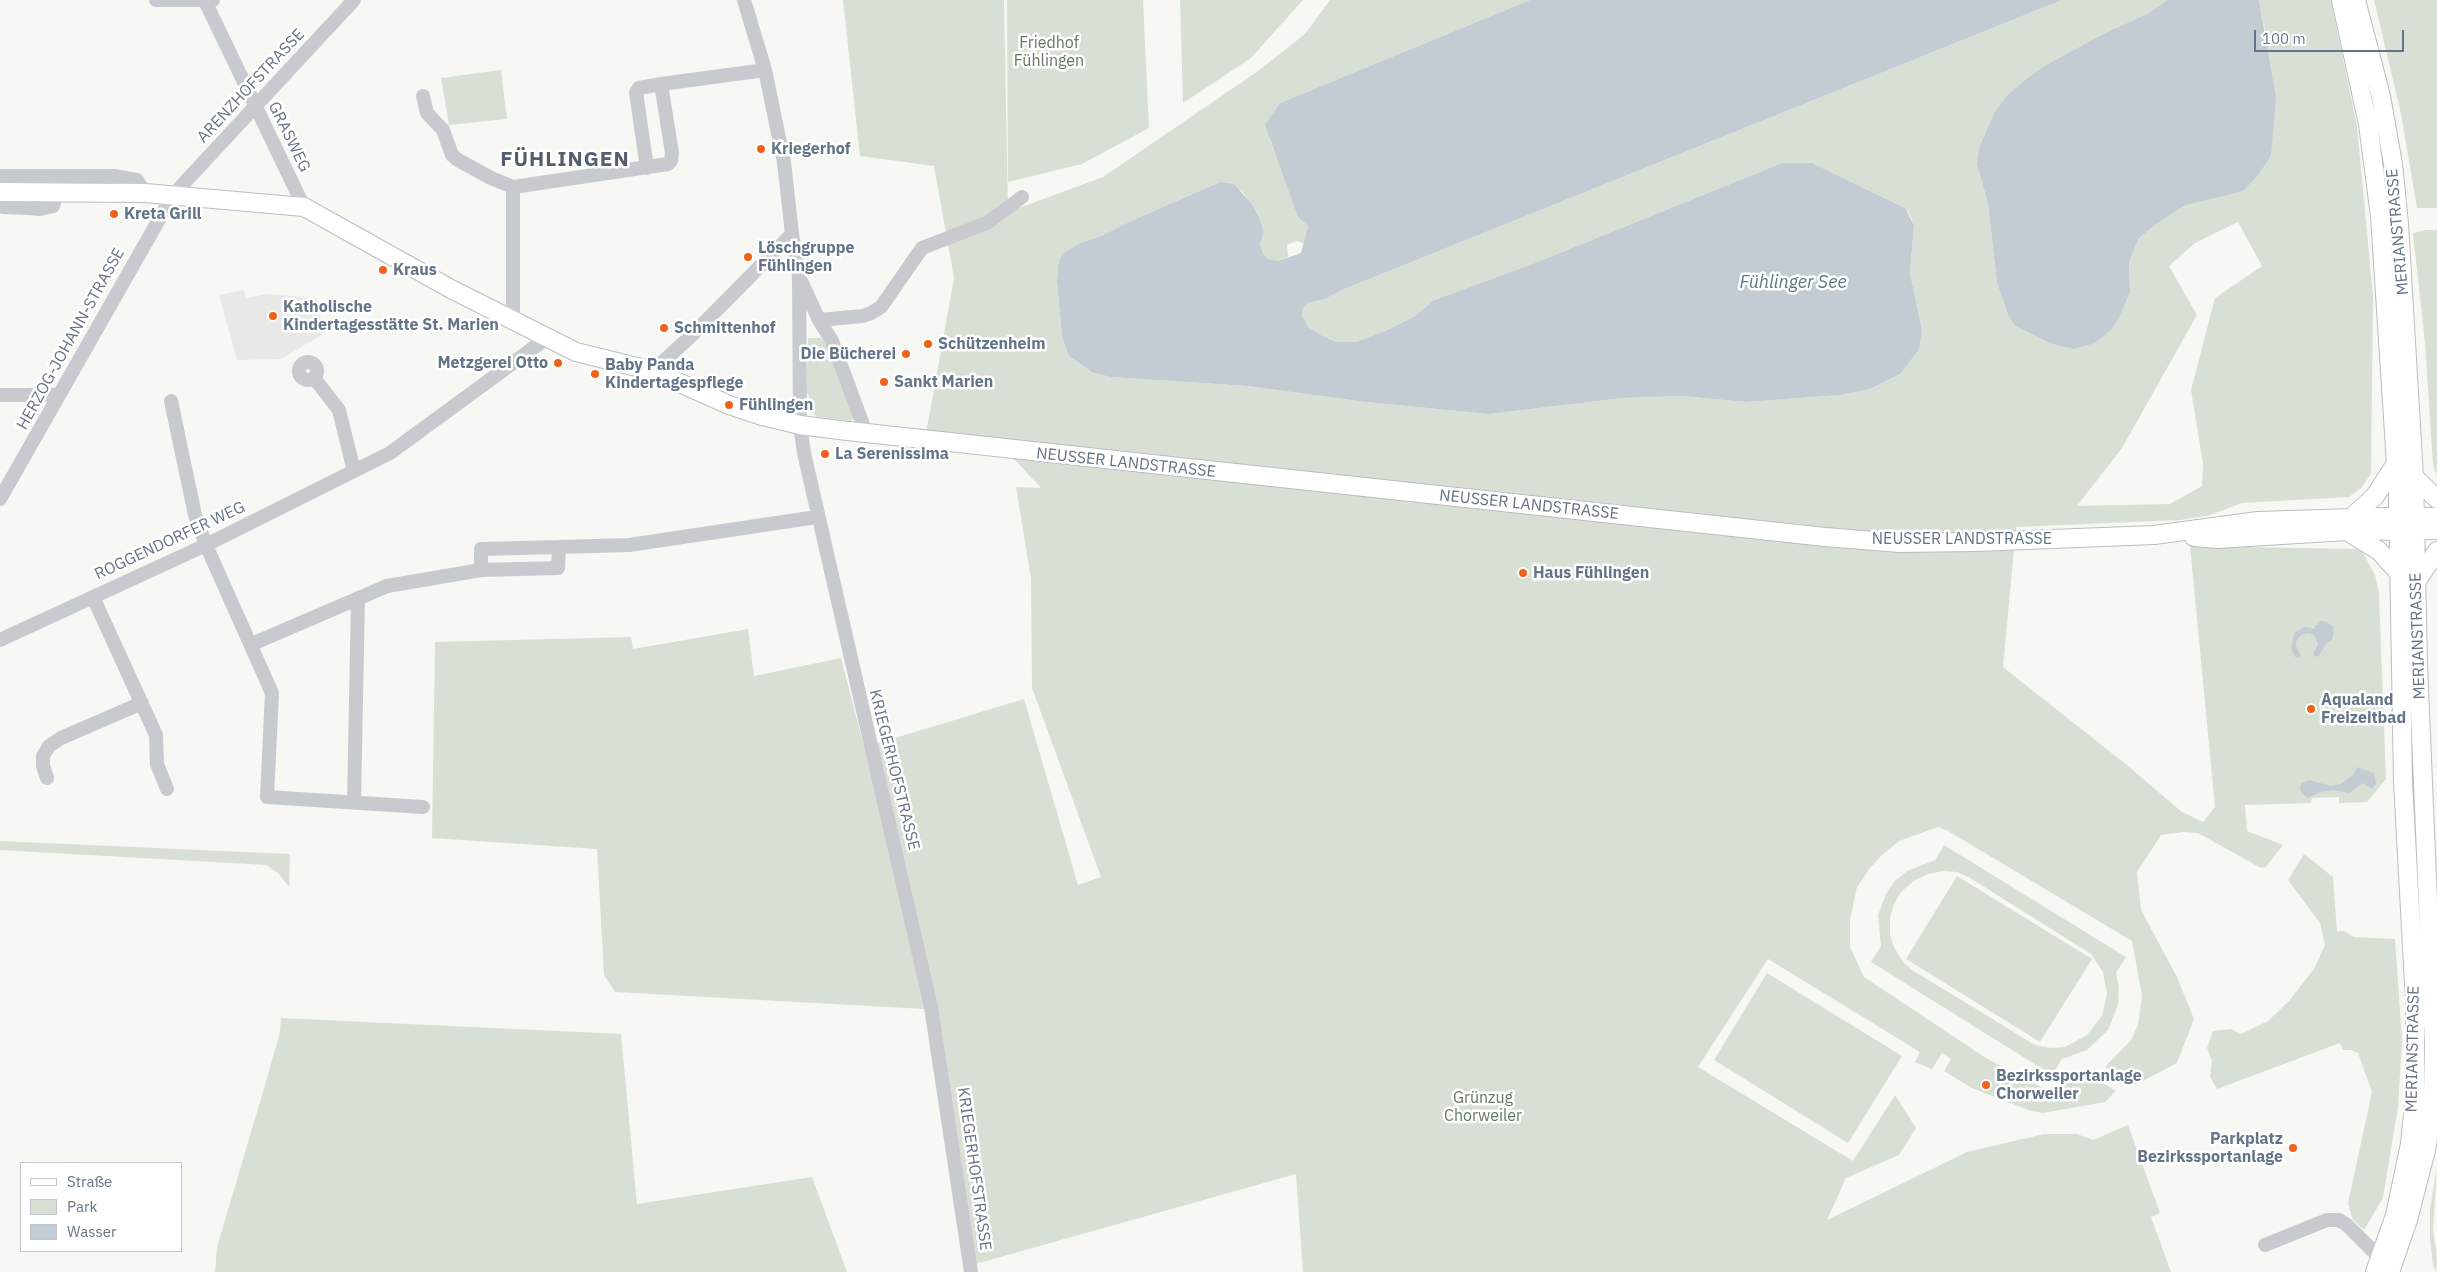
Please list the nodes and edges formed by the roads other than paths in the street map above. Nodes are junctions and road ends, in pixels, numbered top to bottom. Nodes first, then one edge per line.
1 (156, 0) edge
2 (209, 0) edge
3 (354, 0) edge
4 (744, 0) edge
5 (2341, 0) edge
6 (2356, 0) edge
7 (765, 70) junction
8 (661, 84) junction
9 (423, 96) dead end
10 (255, 109) junction
11 (647, 168) junction
12 (0, 176) edge
13 (513, 187) junction
14 (58, 192) junction
15 (145, 193) junction
16 (173, 196) junction
17 (1022, 197) dead end
18 (7, 198) edge
19 (304, 207) junction
20 (29, 208) junction
21 (792, 234) junction
22 (799, 276) junction
23 (819, 320) junction
24 (513, 321) junction
25 (547, 338) junction
26 (653, 371) junction
27 (314, 378) dead end
28 (0, 394) edge
29 (59, 395) junction
30 (171, 401) dead end
31 (800, 425) junction
32 (866, 433) junction
33 (2395, 466) junction
34 (354, 471) junction
35 (2414, 477) junction
36 (2437, 498) edge
37 (0, 499) edge
38 (817, 516) junction
39 (2437, 517) edge
40 (2407, 523) junction
41 (2349, 524) junction
42 (2437, 530) edge
43 (206, 545) junction
44 (558, 547) junction
45 (2437, 551) edge
46 (481, 570) junction
47 (2400, 574) junction
48 (2416, 582) junction
49 (93, 597) junction
50 (358, 598) junction
51 (0, 640) edge
52 (252, 644) junction
53 (142, 703) junction
54 (47, 778) dead end
55 (167, 789) dead end
56 (354, 802) junction
57 (423, 807) dead end
58 (2408, 891) junction
59 (2428, 917) junction
60 (2265, 1245) dead end
61 (2386, 1269) edge
62 (970, 1272) edge

1 - 2 street
2 - 10 street, GRASWEG
3 - 10 street, ARENZHOFSTRASSE
4 - 7 street, KRIEGERHOFSTRASSE
5 - 33 main road, MERIANSTRASSE
6 - 35 main road, MERIANSTRASSE
7 - 8 street
7 - 21 street, KRIEGERHOFSTRASSE
8 - 11 street
8 - 11 street
9 - 13 street
10 - 16 street, ARENZHOFSTRASSE
10 - 19 street, GRASWEG
11 - 13 street
12 - 15 street
13 - 24 street
14 - 15 main road, NEUSSER LANDSTRASSE
14 - 18 main road, NEUSSER LANDSTRASSE
14 - 20 street
15 - 16 main road, NEUSSER LANDSTRASSE
16 - 19 main road, NEUSSER LANDSTRASSE
16 - 29 street, HERZOG-JOHANN-STRASSE
17 - 23 street
18 - 20 street
18 - 20 street
19 - 24 main road, NEUSSER LANDSTRASSE
21 - 22 street, KRIEGERHOFSTRASSE
21 - 26 street
22 - 23 street, KRIEGERHOFSTRASSE
22 - 31 street, KRIEGERHOFSTRASSE
23 - 32 street, KRIEGERHOFSTRASSE
24 - 25 main road, NEUSSER LANDSTRASSE
25 - 26 main road, NEUSSER LANDSTRASSE
25 - 34 street, ROGGENDORFER WEG
26 - 31 main road, NEUSSER LANDSTRASSE
27 - 34 street
28 - 29 street
29 - 37 street, HERZOG-JOHANN-STRASSE
30 - 43 street
31 - 32 main road, NEUSSER LANDSTRASSE
31 - 38 street, KRIEGERHOFSTRASSE
32 - 41 main road, NEUSSER LANDSTRASSE
33 - 40 main road, MERIANSTRASSE
33 - 41 main road
34 - 43 street, ROGGENDORFER WEG
35 - 36 main road
35 - 40 main road, MERIANSTRASSE
38 - 44 street
38 - 62 street, KRIEGERHOFSTRASSE
39 - 40 main road, NEUSSER LANDSTRASSE
40 - 41 main road, NEUSSER LANDSTRASSE
40 - 42 main road, NEUSSER LANDSTRASSE
40 - 47 main road, MERIANSTRASSE
40 - 48 main road, MERIANSTRASSE
41 - 47 main road
43 - 49 street, ROGGENDORFER WEG
43 - 52 street
44 - 46 street
44 - 46 street
45 - 48 main road
46 - 50 street
47 - 58 main road, MERIANSTRASSE
48 - 59 main road, MERIANSTRASSE
49 - 51 street, ROGGENDORFER WEG
49 - 53 street
50 - 52 street
50 - 56 street
52 - 56 street
53 - 54 street
53 - 55 street
56 - 57 street
58 - 59 street
58 - 61 main road, MERIANSTRASSE
59 - 61 main road, MERIANSTRASSE
60 - 61 street

